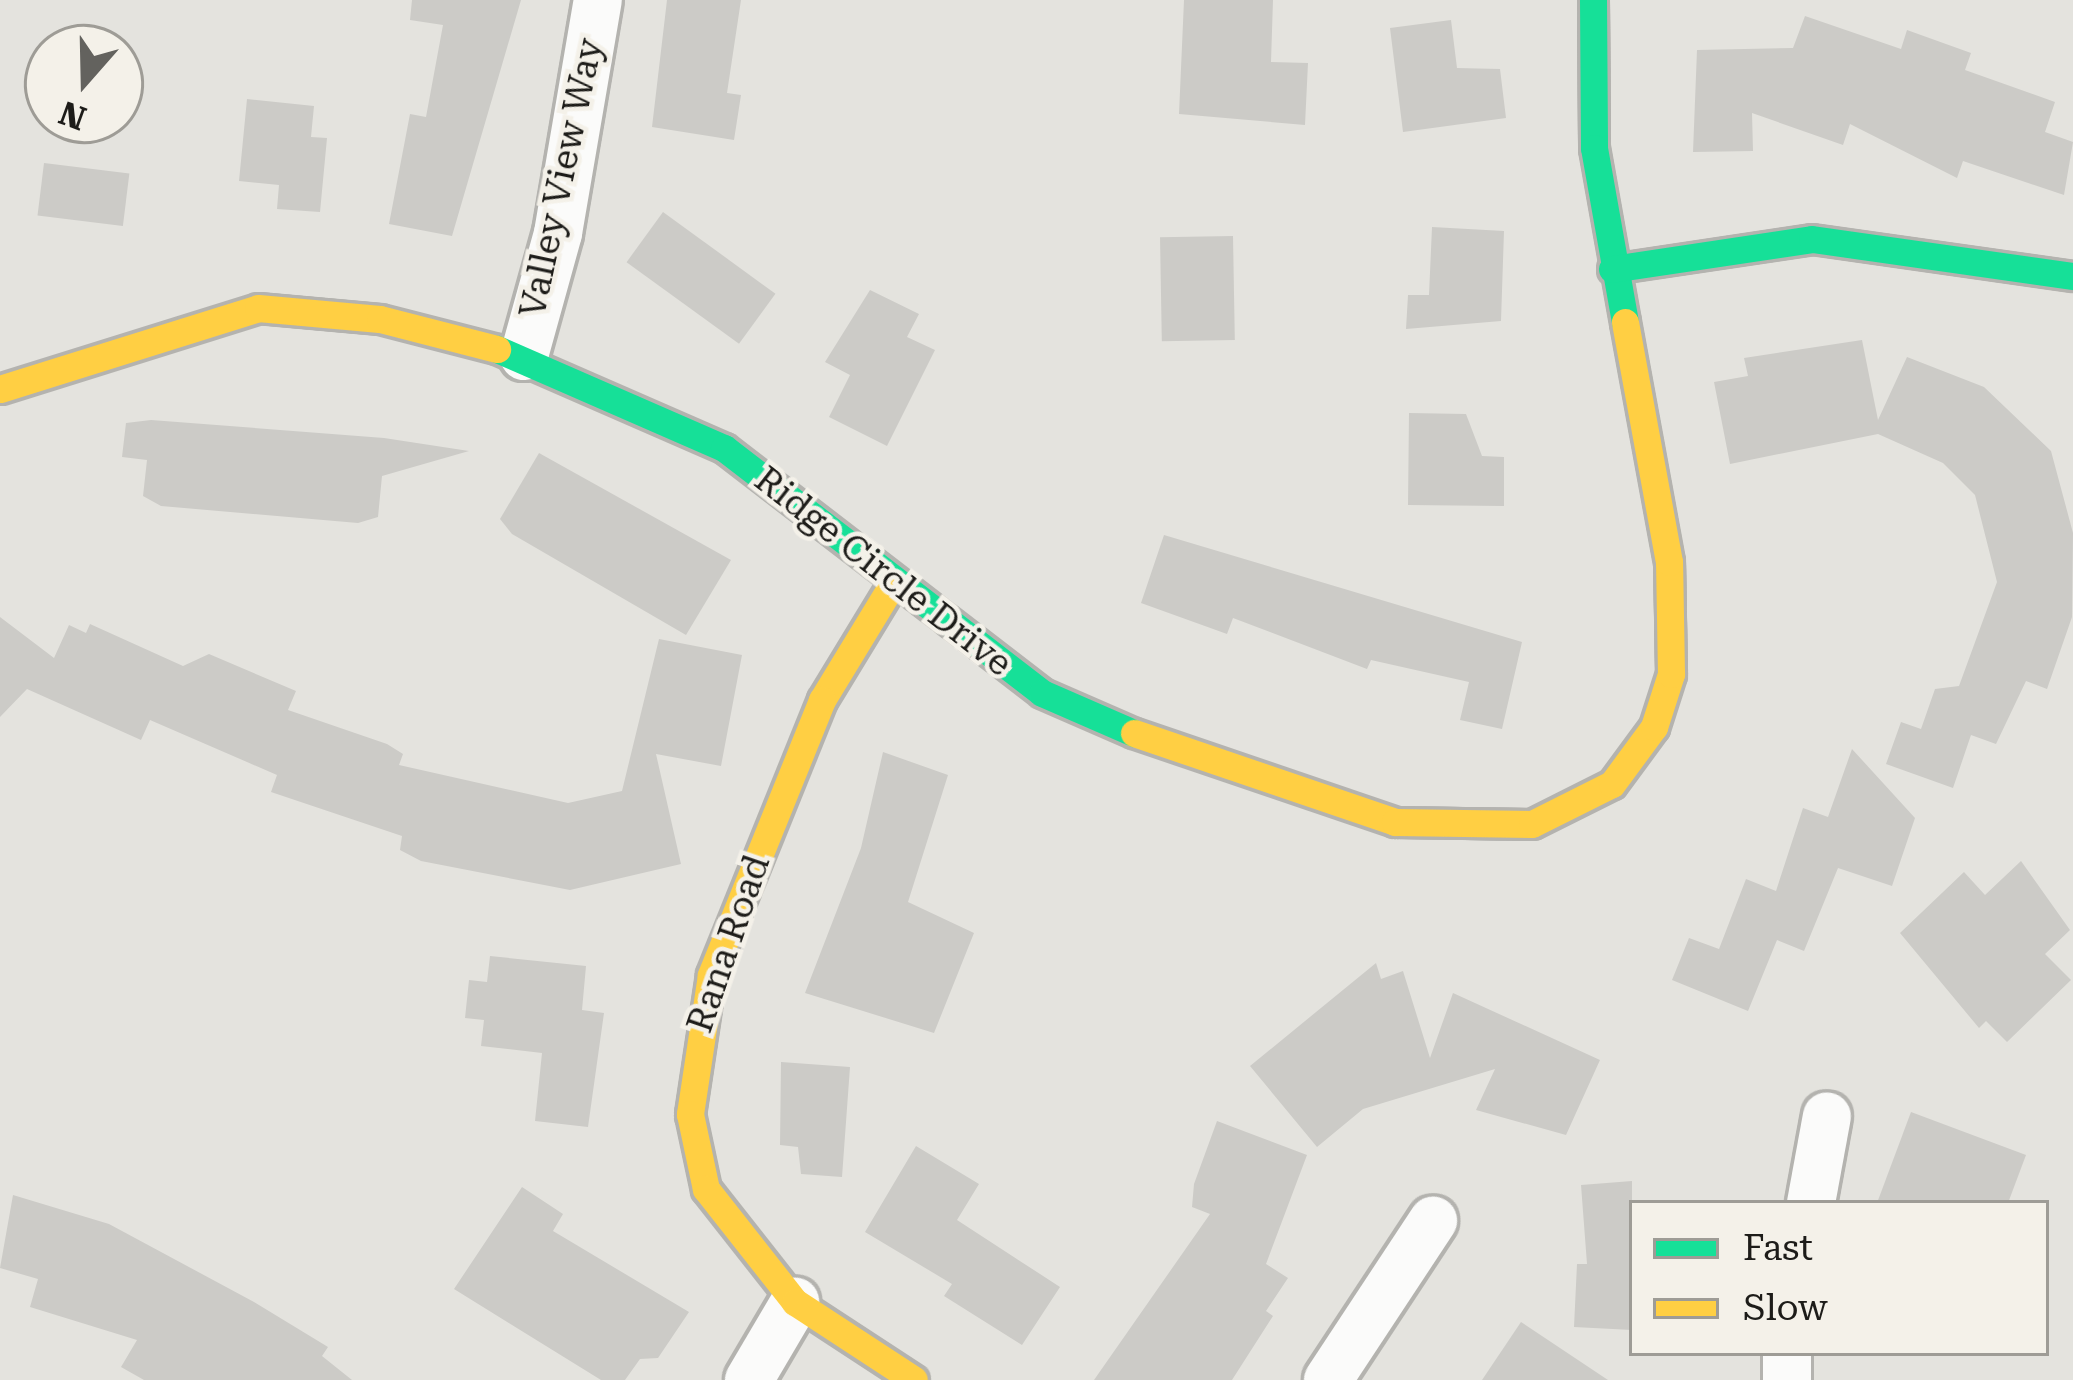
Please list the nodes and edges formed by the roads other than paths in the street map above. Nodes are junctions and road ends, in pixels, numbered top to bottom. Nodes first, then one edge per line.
1 (598, 0) edge
2 (1593, 0) edge
3 (1612, 268) junction
4 (2073, 276) edge
5 (524, 356) junction
6 (0, 389) edge
7 (892, 585) junction
8 (1827, 1116) dead end
9 (1811, 1200) edge
10 (1433, 1221) dead end
11 (795, 1303) junction
12 (749, 1380) edge
13 (914, 1380) edge
14 (1328, 1380) edge

1 - 5 street, Valley View Way
2 - 3 street, Ridge Circle Drive
3 - 4 street
3 - 7 street, Ridge Circle Drive
5 - 6 street, Ridge Circle Drive
5 - 7 street, Ridge Circle Drive
7 - 11 street, Rana Road
8 - 9 street
10 - 14 street
11 - 12 street
11 - 13 street, Rana Road

